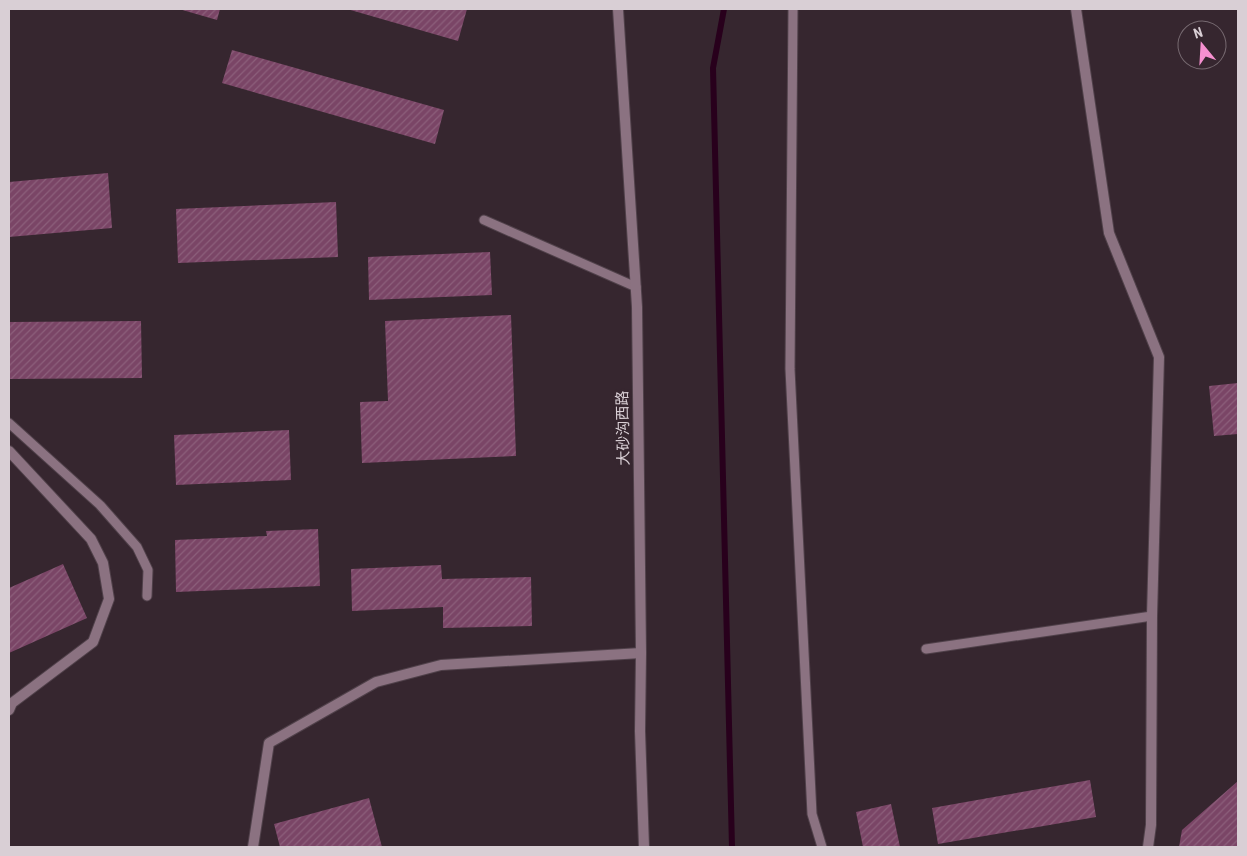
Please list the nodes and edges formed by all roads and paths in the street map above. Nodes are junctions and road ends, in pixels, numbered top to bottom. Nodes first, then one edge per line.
1 (618, 9) edge
2 (793, 9) edge
3 (1076, 9) edge
4 (484, 220) dead end
5 (636, 287) junction
6 (9, 422) edge
7 (9, 451) edge
8 (147, 596) dead end
9 (1152, 616) junction
10 (926, 650) dead end
11 (641, 653) junction
12 (9, 710) edge
13 (253, 847) edge
14 (644, 847) edge
15 (822, 847) edge
16 (1148, 847) edge

1 - 5 street, 大砂沟西路
2 - 15 lane
3 - 9 street
4 - 5 lane
5 - 11 street, 大砂沟西路
6 - 8 lane
7 - 12 street
9 - 10 lane
9 - 16 street
11 - 13 street
11 - 14 street, 大砂沟西路

